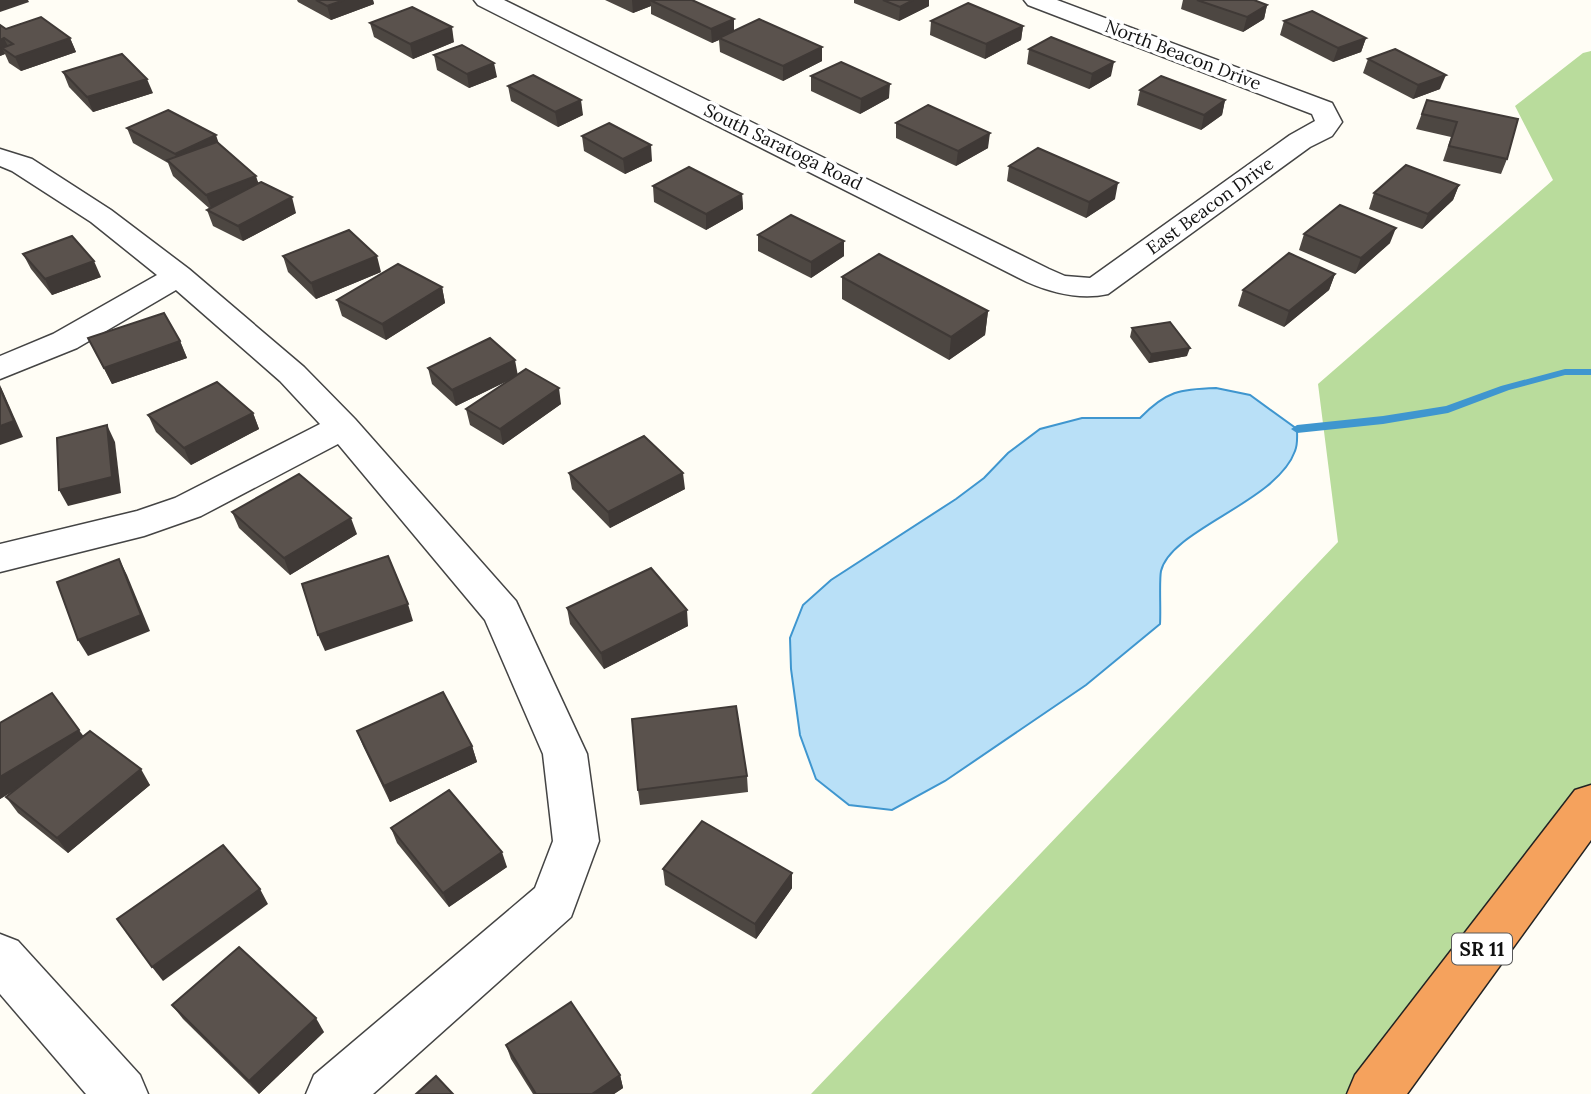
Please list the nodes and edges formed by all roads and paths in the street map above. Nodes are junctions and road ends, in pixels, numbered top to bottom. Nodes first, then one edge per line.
1 (486, 0) edge
2 (1036, 0) edge
3 (1327, 113) joint
4 (0, 157) edge
5 (178, 276) junction
6 (1081, 288) joint
7 (0, 368) edge
8 (343, 427) junction
9 (0, 558) edge
10 (1591, 804) edge
11 (0, 957) edge
12 (121, 1094) edge
13 (333, 1094) edge
14 (1374, 1094) edge

1 - 6 street, South Saratoga Road
2 - 3 street, North Beacon Drive
3 - 6 street, East Beacon Drive
4 - 5 street
5 - 7 street
5 - 8 street
8 - 9 street
8 - 13 street
10 - 14 highway, SR 11
11 - 12 street

